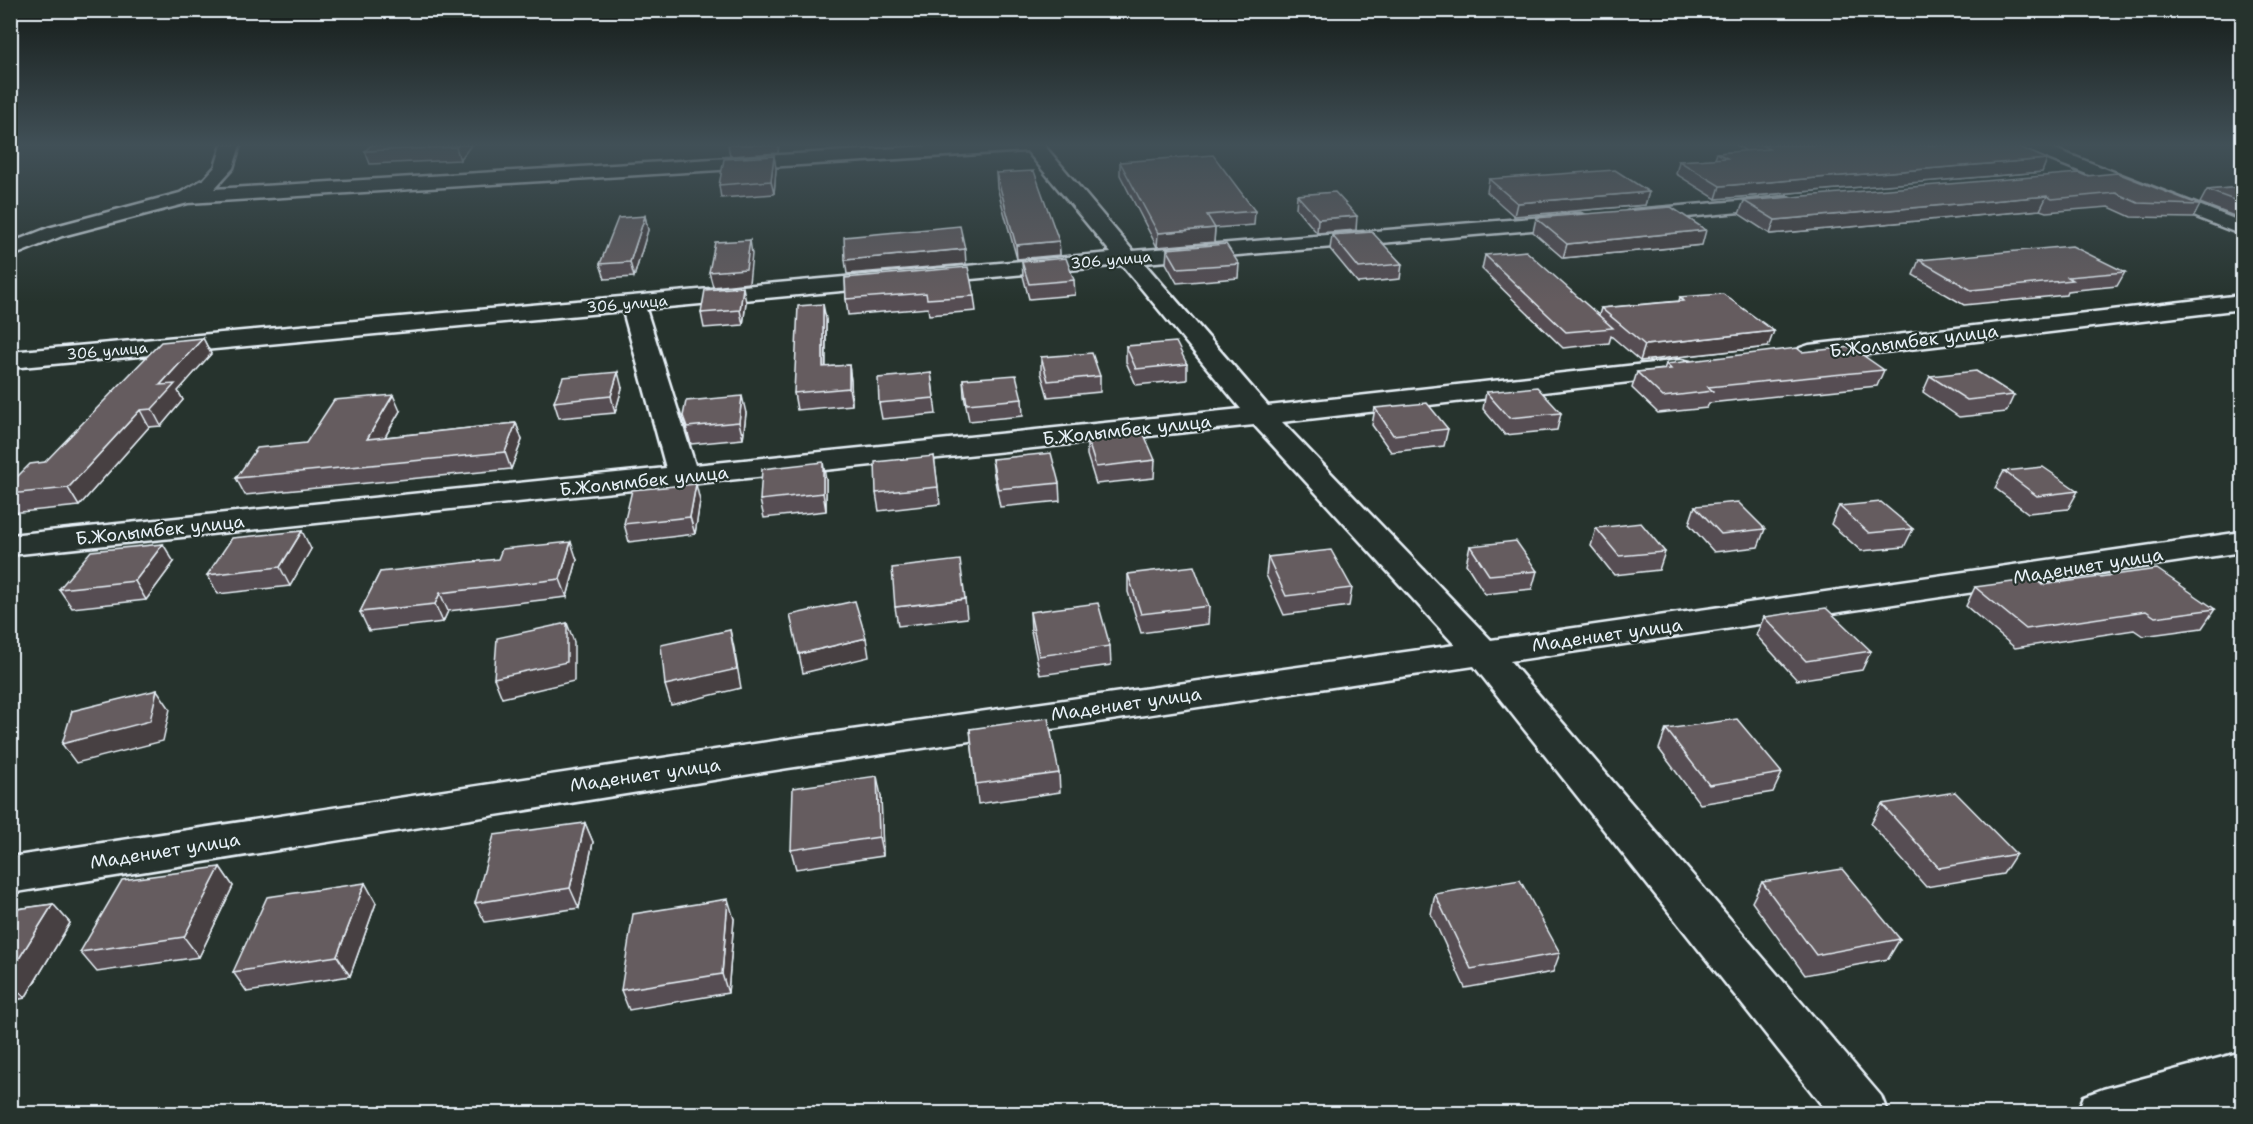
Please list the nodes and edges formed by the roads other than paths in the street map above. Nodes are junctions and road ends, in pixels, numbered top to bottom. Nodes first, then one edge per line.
1 (185, 197) edge
2 (1078, 197) edge
3 (2169, 197) edge
4 (2163, 198) joint
5 (1809, 201) edge
6 (2242, 229) edge
7 (10, 251) edge
8 (1129, 258) junction
9 (2242, 302) edge
10 (633, 304) junction
11 (1789, 356) edge
12 (10, 360) edge
13 (1706, 365) edge
14 (1261, 416) junction
15 (683, 476) junction
16 (2242, 542) edge
17 (10, 545) edge
18 (1483, 653) junction
19 (10, 875) edge
20 (2242, 1076) edge
21 (2242, 1099) edge
22 (1862, 1113) edge
23 (2103, 1113) edge
24 (2227, 1113) edge

1 - 7 street
2 - 8 street
3 - 4 street
4 - 6 street
5 - 8 street, 306 улица
8 - 10 street, 306 улица
8 - 14 street
9 - 11 street, Б.Жолымбек улица
10 - 12 street, 306 улица
10 - 15 street
13 - 14 street, Б.Жолымбек улица
14 - 15 street, Б.Жолымбек улица
14 - 18 street
15 - 17 street, Б.Жолымбек улица
16 - 18 street, Мадениет улица
18 - 19 street, Мадениет улица
18 - 22 street
20 - 23 street
21 - 24 street

